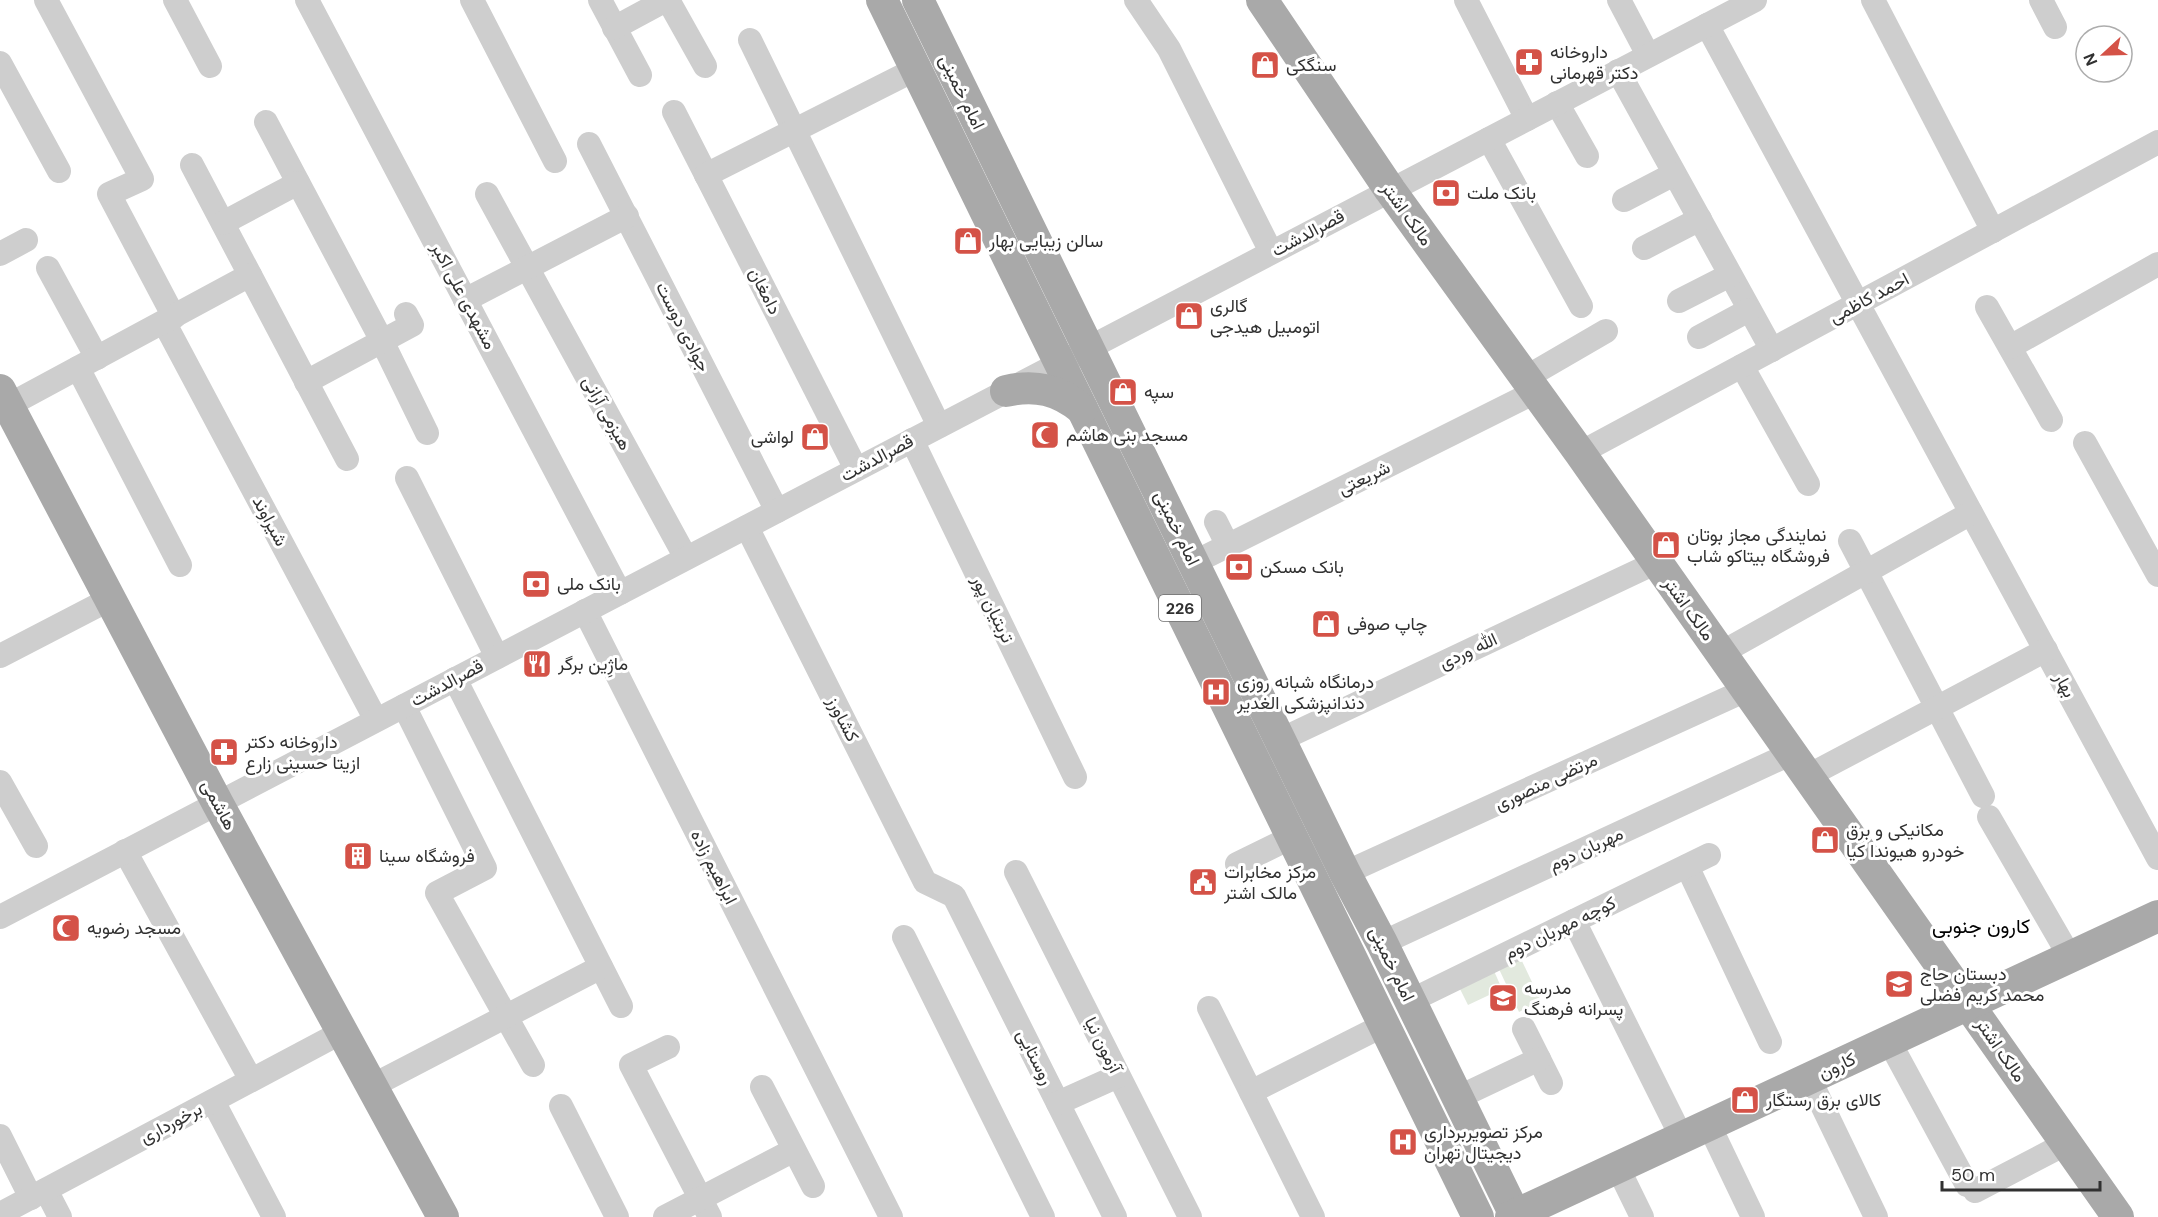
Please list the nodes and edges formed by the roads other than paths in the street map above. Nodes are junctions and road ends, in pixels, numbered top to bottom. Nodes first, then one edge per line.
1 (46, 0) edge
2 (175, 0) edge
3 (307, 0) edge
4 (472, 0) edge
5 (600, 0) edge
6 (667, 0) edge
7 (882, 0) edge
8 (918, 0) edge
9 (1136, 0) edge
10 (1262, 0) edge
11 (1466, 0) edge
12 (1619, 0) edge
13 (1755, 0) edge
14 (1873, 0) edge
15 (2041, 0) edge
16 (1707, 25) junction
17 (2055, 27) dead end
18 (614, 28) junction
19 (750, 40) dead end
20 (1648, 56) junction
21 (0, 63) edge
22 (210, 66) dead end
23 (705, 66) dead end
24 (916, 69) junction
25 (1618, 71) junction
26 (640, 75) dead end
27 (1557, 103) junction
28 (674, 112) dead end
29 (1527, 119) junction
30 (266, 122) dead end
31 (795, 130) junction
32 (1489, 139) junction
33 (2158, 142) edge
34 (589, 144) dead end
35 (1587, 156) dead end
36 (555, 161) dead end
37 (192, 165) dead end
38 (59, 171) dead end
39 (1674, 174) junction
40 (706, 175) junction
41 (298, 183) junction
42 (1390, 190) junction
43 (487, 194) dead end
44 (1624, 200) dead end
45 (627, 216) junction
46 (1700, 219) junction
47 (223, 223) junction
48 (1993, 231) junction
49 (26, 240) dead end
50 (1644, 248) dead end
51 (1271, 252) junction
52 (0, 254) edge
53 (2158, 264) edge
54 (48, 268) dead end
55 (528, 268) junction
56 (250, 275) junction
57 (1730, 275) junction
58 (465, 300) junction
59 (1679, 301) dead end
60 (1858, 304) junction
61 (1581, 306) dead end
62 (1987, 307) dead end
63 (1749, 310) junction
64 (406, 314) dead end
65 (169, 319) junction
66 (1606, 331) dead end
67 (1699, 337) dead end
68 (382, 341) junction
69 (2010, 347) junction
70 (1088, 348) junction
71 (1772, 350) junction
72 (88, 363) junction
73 (1060, 363) junction
74 (1742, 366) junction
75 (306, 382) junction
76 (1530, 385) junction
77 (1006, 391) junction
78 (3, 402) edge
79 (1082, 409) junction
80 (2051, 420) dead end
81 (939, 426) junction
82 (427, 433) dead end
83 (912, 440) junction
84 (2085, 443) dead end
85 (1580, 453) junction
86 (347, 459) dead end
87 (856, 469) junction
88 (407, 478) dead end
89 (1808, 484) dead end
90 (777, 511) junction
91 (1971, 513) junction
92 (1216, 522) dead end
93 (747, 527) junction
94 (1850, 541) dead end
95 (1227, 546) junction
96 (686, 558) junction
97 (1193, 563) junction
98 (1655, 563) junction
99 (180, 566) dead end
100 (1865, 572) junction
101 (2158, 574) edge
102 (620, 593) junction
103 (110, 599) junction
104 (585, 611) junction
105 (2046, 650) junction
106 (1721, 652) junction
107 (0, 656) edge
108 (497, 657) junction
109 (455, 679) junction
110 (1746, 690) junction
111 (404, 705) junction
112 (1936, 708) junction
113 (376, 720) junction
114 (1280, 740) junction
115 (1798, 766) junction
116 (1075, 777) dead end
117 (0, 782) edge
118 (218, 804) junction
119 (1292, 837) junction
120 (36, 846) dead end
121 (125, 851) junction
122 (1709, 855) dead end
123 (2158, 858) edge
124 (1237, 864) dead end
125 (1687, 866) junction
126 (1016, 872) dead end
127 (1345, 873) junction
128 (954, 896) joint
129 (2158, 916) edge
130 (0, 917) edge
131 (1574, 921) junction
132 (904, 937) dead end
133 (1382, 944) junction
134 (2070, 957) junction
135 (601, 967) junction
136 (1410, 1001) junction
137 (1969, 1004) junction
138 (621, 1006) dead end
139 (1209, 1008) dead end
140 (506, 1016) junction
141 (1384, 1025) junction
142 (1524, 1029) dead end
143 (342, 1032) junction
144 (1889, 1041) junction
145 (1770, 1042) dead end
146 (668, 1047) dead end
147 (1539, 1059) junction
148 (533, 1065) dead end
149 (1118, 1076) junction
150 (1809, 1078) junction
151 (251, 1080) junction
152 (1551, 1083) dead end
153 (372, 1086) junction
154 (762, 1087) dead end
155 (1251, 1092) junction
156 (1457, 1098) junction
157 (213, 1101) junction
158 (1058, 1103) junction
159 (561, 1106) dead end
160 (1709, 1125) junction
161 (0, 1136) edge
162 (1682, 1138) junction
163 (2065, 1144) junction
164 (794, 1150) junction
165 (1618, 1168) junction
166 (813, 1186) dead end
167 (39, 1194) junction
168 (705, 1208) edge
169 (0, 1214) edge
170 (441, 1216) edge
171 (1514, 1216) edge
172 (60, 1217) edge
173 (274, 1217) edge
174 (617, 1217) edge
175 (665, 1217) edge
176 (891, 1217) edge
177 (1043, 1217) edge
178 (1115, 1217) edge
179 (1190, 1217) edge
180 (1313, 1217) edge
181 (1478, 1217) edge
182 (1642, 1217) edge
183 (1753, 1217) edge
184 (1876, 1217) edge
185 (2118, 1217) edge

1 - 65 street, شیراوند
2 - 22 street
3 - 58 street, مشهدی علی اکبر
4 - 36 street
5 - 18 street
6 - 18 street
6 - 23 street
7 - 24 main road, امام خمینی / 226
8 - 70 main road, امام خمینی / 226
9 - 51 street
10 - 42 main road, مالک اشتر
11 - 29 street
12 - 20 street
13 - 16 street, قصرالدشت
14 - 48 street
15 - 17 street
16 - 20 street, قصرالدشت
16 - 60 street, بهار
18 - 26 street
19 - 31 street
20 - 25 street, قصرالدشت
21 - 38 street
24 - 31 street
24 - 73 main road, امام خمینی / 226
25 - 27 street, قصرالدشت
25 - 39 street
27 - 29 street, قصرالدشت
27 - 35 street
28 - 40 street, دامغان
29 - 32 street, قصرالدشت
30 - 41 street
31 - 40 street
31 - 81 street
32 - 42 street, قصرالدشت
32 - 61 street
33 - 48 street, احمد کاظمی
34 - 45 street, جوادی دوست
37 - 47 street
39 - 44 street
39 - 46 street
40 - 87 street, دامغان
41 - 47 street
41 - 68 street
42 - 51 street, قصرالدشت
42 - 76 main road, مالک اشتر
43 - 55 street, هیزمی آرانی
45 - 55 street
45 - 90 street, جوادی دوست
46 - 50 street
46 - 57 street
47 - 56 street
48 - 60 street, احمد کاظمی
49 - 52 street
51 - 70 street, قصرالدشت
53 - 69 street
54 - 72 street
55 - 58 street
55 - 96 street, هیزمی آرانی
56 - 65 street
56 - 75 street
57 - 59 street
57 - 63 street
58 - 102 street, مشهدی علی اکبر
60 - 71 street, احمد کاظمی
60 - 91 street, بهار
62 - 69 street
63 - 67 street
63 - 71 street
64 - 68 street
65 - 72 street
65 - 113 street, شیراوند
66 - 76 street, شریعتی
68 - 75 street
68 - 82 street
69 - 80 street
70 - 73 street, قصرالدشت
70 - 97 main road, امام خمینی / 226
71 - 74 street, احمد کاظمی
72 - 78 street
72 - 99 street
73 - 77 street, قصرالدشت
73 - 79 main road, امام خمینی / 226
74 - 85 street, احمد کاظمی
74 - 89 street
75 - 86 street
76 - 85 main road, مالک اشتر
76 - 95 street, شریعتی
77 - 79 main road
77 - 81 street, قصرالدشت
78 - 103 main road, هاشمی
79 - 119 main road, امام خمینی / 226
81 - 83 street, قصرالدشت
83 - 87 street, قصرالدشت
83 - 116 street, تربتیان پور
84 - 101 street
85 - 98 main road, مالک اشتر
87 - 90 street, قصرالدشت
88 - 108 street
90 - 93 street, قصرالدشت
91 - 100 street
91 - 105 street, بهار
92 - 95 street
93 - 96 street, قصرالدشت
93 - 128 street, کشاورز
94 - 100 street
95 - 97 street, شریعتی
96 - 102 street, قصرالدشت
97 - 114 main road, امام خمینی / 226
98 - 106 main road, مالک اشتر
98 - 114 street, الله وردی
100 - 106 street
100 - 112 street
102 - 104 street, قصرالدشت
103 - 107 street
103 - 118 main road, هاشمی
104 - 108 street, قصرالدشت
104 - 176 street, ابراهیم زاده
105 - 112 street, مهربان دوم
105 - 123 street, بهار
106 - 110 main road, مالک اشتر
108 - 109 street, قصرالدشت
109 - 111 street, قصرالدشت
109 - 135 street
110 - 115 main road, مالک اشتر
110 - 127 street, مرتضی منصوری
111 - 113 street, قصرالدشت
111 - 140 street
112 - 115 street, مهربان دوم
112 - 134 street
113 - 118 street, قصرالدشت
114 - 127 main road, امام خمینی / 226
115 - 133 street, مهربان دوم
115 - 137 main road, مالک اشتر
117 - 120 street
118 - 121 street, قصرالدشت
118 - 143 main road, هاشمی
119 - 124 street
119 - 141 main road, امام خمینی / 226
121 - 130 street, قصرالدشت
121 - 151 street
122 - 125 street, کوچه مهربان دوم
125 - 131 street, کوچه مهربان دوم
125 - 145 street
126 - 149 street, آزمون نیا
127 - 133 main road, امام خمینی / 226
128 - 158 street, روستایی
129 - 134 main road, کارون
131 - 136 street, کوچه مهربان دوم
131 - 162 street
132 - 177 street
133 - 136 main road, امام خمینی / 226
134 - 137 main road, کارون
135 - 138 street
135 - 140 street
136 - 156 main road, امام خمینی / 226
137 - 144 main road, کارون
137 - 163 main road, مالک اشتر
139 - 155 street
140 - 148 street
140 - 153 street
141 - 155 street
141 - 181 main road, امام خمینی / 226
142 - 147 street
143 - 151 street, برخورداری
143 - 153 main road, هاشمی
144 - 150 main road, کارون
144 - 163 street
146 - 168 street
147 - 152 street
147 - 156 street
149 - 158 street
149 - 179 street, آزمون نیا
150 - 160 main road, کارون
150 - 184 street
151 - 157 street, برخورداری
153 - 170 main road, هاشمی
154 - 164 street
155 - 180 street
156 - 171 main road, امام خمینی / 226
157 - 167 street, برخورداری
157 - 173 street
158 - 178 street, روستایی
159 - 174 street
160 - 162 main road, کارون
160 - 183 street
161 - 167 street
162 - 165 main road, کارون
163 - 185 main road, مالک اشتر
164 - 166 street
164 - 168 street
165 - 171 main road, کارون
165 - 182 street
167 - 169 street, برخورداری
167 - 172 street
168 - 175 street

